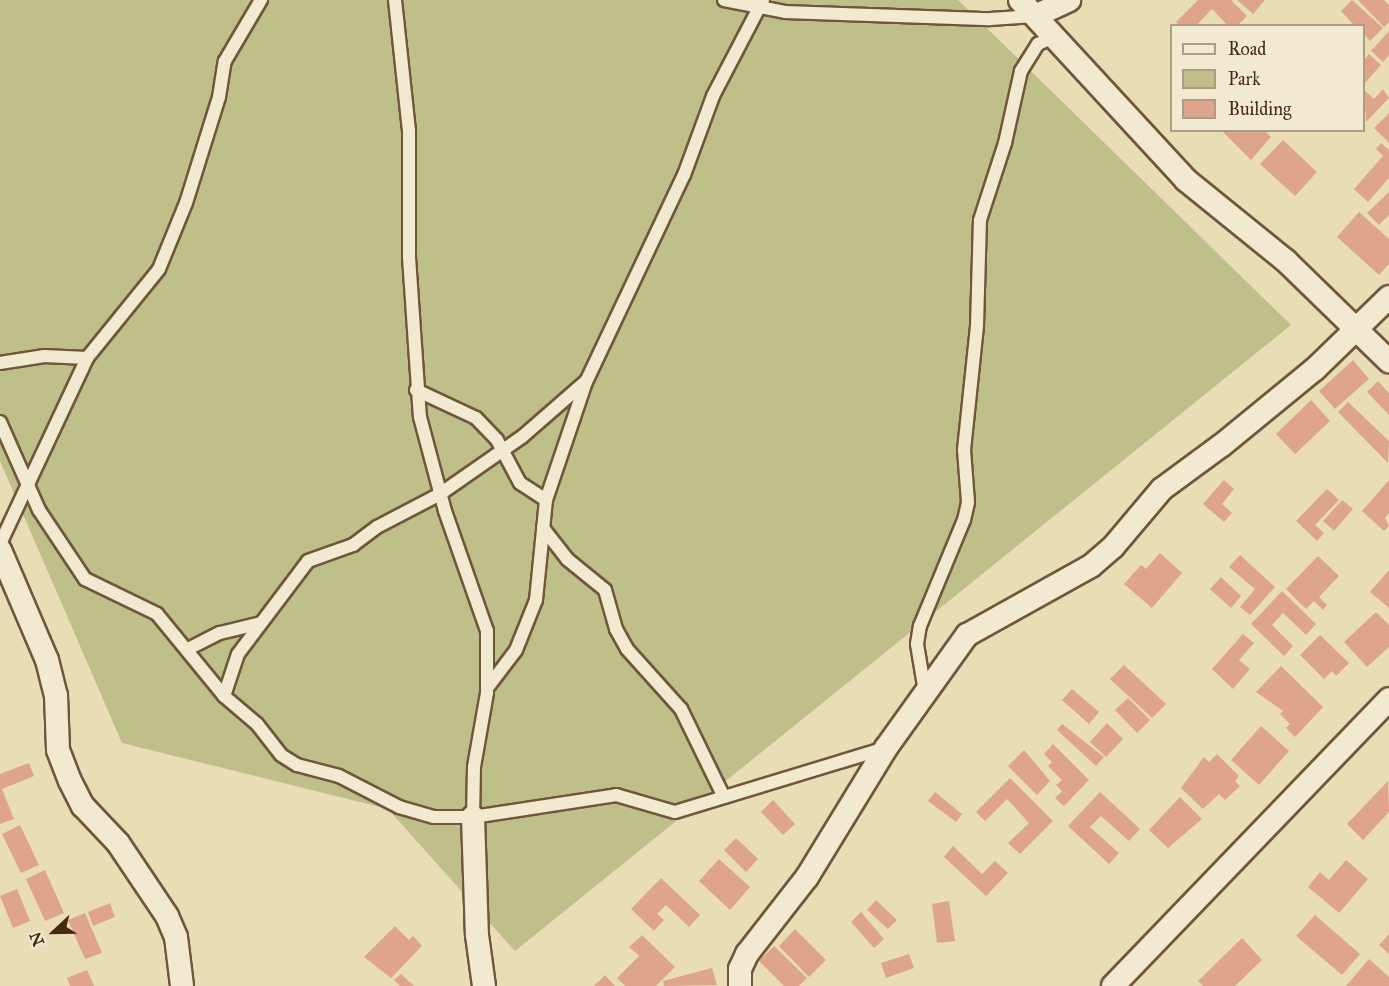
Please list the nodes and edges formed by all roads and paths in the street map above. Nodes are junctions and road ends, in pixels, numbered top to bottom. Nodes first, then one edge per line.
1 (261, 0) edge
2 (395, 0) edge
3 (724, 0) edge
4 (1069, 0) edge
5 (761, 5) edge
6 (1028, 8) edge
7 (1055, 36) junction
8 (1389, 297) edge
9 (1356, 329) junction
10 (87, 358) junction
11 (1389, 361) edge
12 (0, 363) edge
13 (586, 382) junction
14 (416, 390) junction
15 (0, 422) edge
16 (504, 451) junction
17 (27, 484) junction
18 (440, 494) junction
19 (546, 500) junction
20 (543, 527) junction
21 (0, 544) edge
22 (0, 550) edge
23 (261, 623) junction
24 (188, 649) junction
25 (488, 687) junction
26 (925, 694) junction
27 (224, 696) junction
28 (1389, 699) edge
29 (886, 748) junction
30 (724, 797) junction
31 (473, 817) junction
32 (182, 986) edge
33 (484, 986) edge
34 (740, 986) edge
35 (1113, 986) edge

1 - 10 lane
2 - 14 lane
3 - 5 lane
4 - 6 street
5 - 6 lane
5 - 13 lane
6 - 7 street
7 - 9 street
7 - 26 lane
8 - 9 street
9 - 11 street
9 - 26 street
10 - 12 lane
10 - 17 lane
13 - 16 lane
13 - 19 lane
14 - 16 lane
14 - 18 lane
15 - 17 lane
16 - 18 lane
16 - 19 lane
17 - 21 lane
17 - 24 lane
18 - 23 lane
18 - 25 lane
19 - 20 lane
20 - 25 lane
20 - 30 lane
22 - 32 street
23 - 24 lane
23 - 27 lane
24 - 27 lane
25 - 31 lane
26 - 29 street
27 - 31 lane
28 - 35 street
29 - 30 lane
29 - 34 street
30 - 31 lane
31 - 33 street

